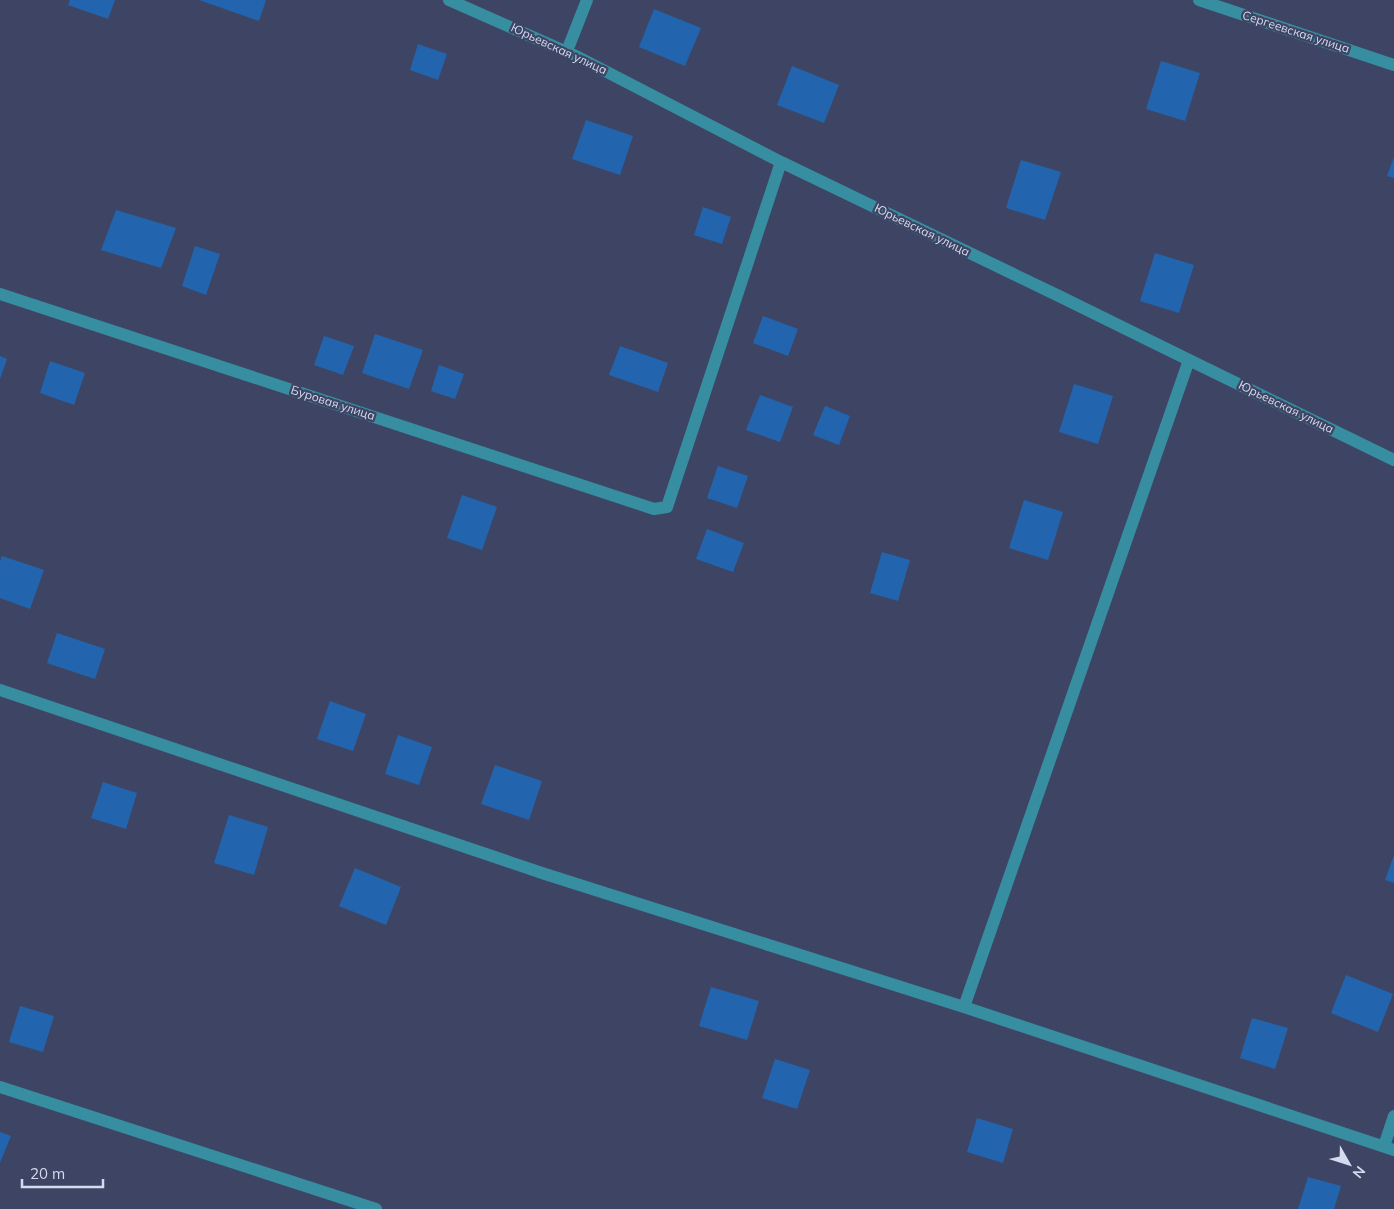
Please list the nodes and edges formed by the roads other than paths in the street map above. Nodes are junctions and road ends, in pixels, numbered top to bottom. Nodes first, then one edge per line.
1 (449, 0) edge
2 (587, 0) edge
3 (1199, 0) edge
4 (567, 52) junction
5 (1394, 65) edge
6 (781, 162) junction
7 (0, 294) edge
8 (1188, 360) junction
9 (1394, 460) edge
10 (0, 690) edge
11 (964, 1008) junction
12 (0, 1087) edge
13 (1394, 1116) edge
14 (1389, 1148) edge
15 (376, 1209) edge

1 - 4 street, Юрьевская улица
2 - 4 street
3 - 5 street, Сергеевская улица
4 - 6 street, Юрьевская улица
6 - 7 street, Буровая улица
6 - 8 street, Юрьевская улица
8 - 9 street, Юрьевская улица
8 - 11 street
10 - 11 street
11 - 14 street
12 - 15 street
13 - 14 street

